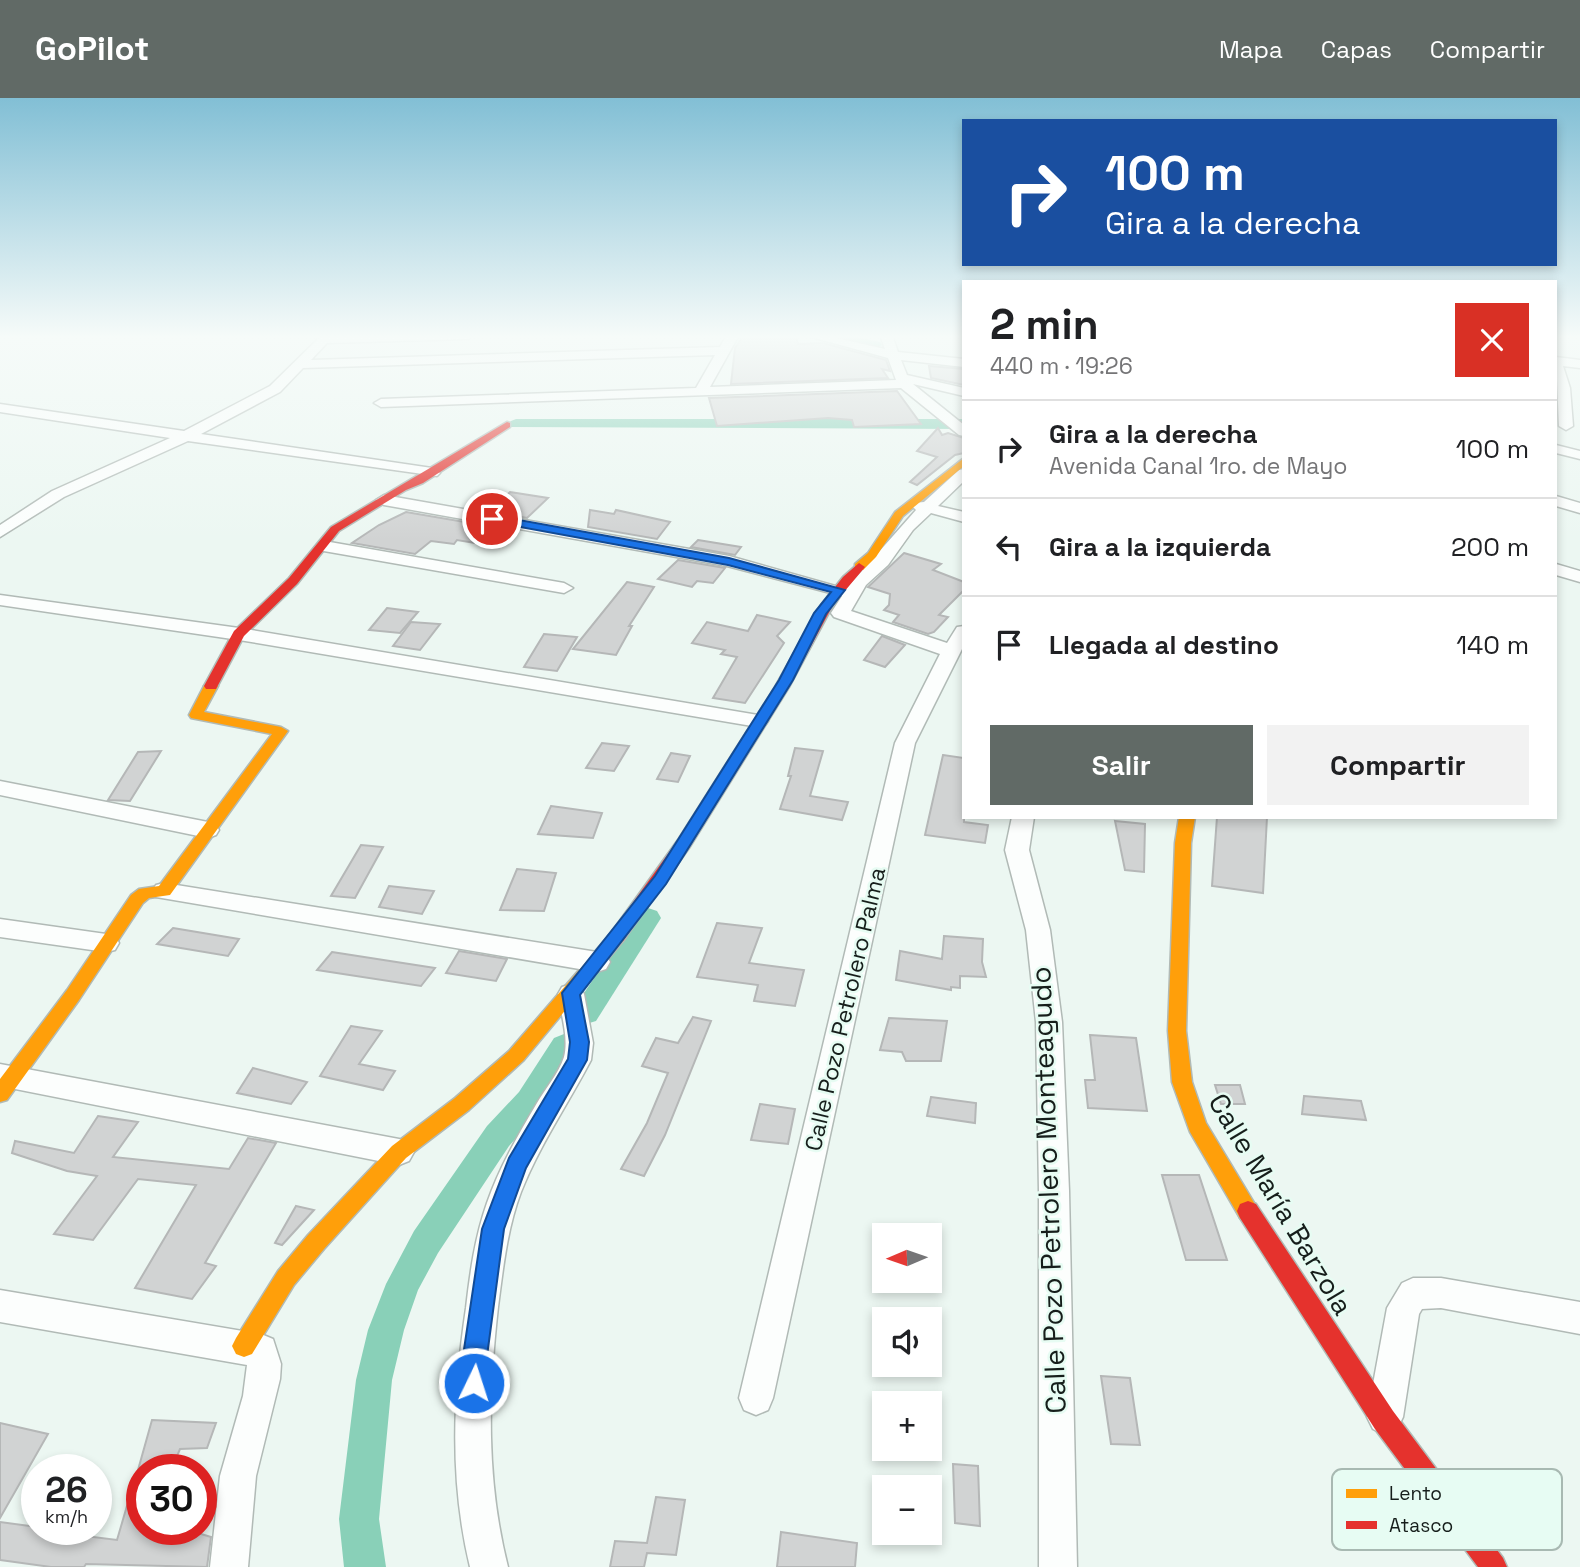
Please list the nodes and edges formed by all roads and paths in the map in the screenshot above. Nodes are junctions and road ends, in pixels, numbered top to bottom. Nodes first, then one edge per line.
1 (247, 404) edge
2 (930, 404) edge
3 (1565, 404) edge
4 (0, 408) edge
5 (507, 425) dead end
6 (1567, 426) edge
7 (962, 430) edge
8 (186, 436) junction
9 (1557, 449) edge
10 (1580, 455) edge
11 (962, 463) edge
12 (432, 473) junction
13 (962, 475) edge
14 (384, 499) junction
15 (1557, 501) edge
16 (910, 506) junction
17 (931, 507) junction
18 (1580, 508) edge
19 (962, 516) edge
20 (0, 532) edge
21 (324, 546) junction
22 (1557, 569) edge
23 (1580, 577) edge
24 (564, 588) dead end
25 (839, 590) junction
26 (0, 600) edge
27 (239, 634) junction
28 (958, 641) edge
29 (758, 721) junction
30 (0, 788) edge
31 (1023, 819) edge
32 (1187, 819) edge
33 (208, 830) junction
34 (164, 891) junction
35 (0, 928) edge
36 (106, 943) junction
37 (597, 962) junction
38 (571, 993) junction
39 (4, 1082) edge
40 (399, 1152) junction
41 (0, 1306) edge
42 (1580, 1318) edge
43 (244, 1346) junction
44 (756, 1398) dead end
45 (1384, 1420) junction
46 (1421, 1469) edge
47 (1481, 1550) edge
48 (229, 1567) edge
49 (489, 1567) edge
50 (1058, 1567) edge
51 (1494, 1567) edge

1 - 8 street
2 - 7 street
3 - 6 street
4 - 8 street
5 - 12 street
8 - 12 street
8 - 20 street
9 - 10 street
11 - 16 street
12 - 14 street
13 - 17 street
14 - 21 street
14 - 25 street
15 - 18 street
16 - 17 street
16 - 25 street
17 - 19 street
17 - 28 street
21 - 24 street
21 - 27 street
22 - 23 street
25 - 29 street
26 - 27 street
27 - 29 street
27 - 33 street
28 - 44 street, Calle Pozo Petrolero Palma
29 - 37 street
30 - 33 street
31 - 50 street, Calle Pozo Petrolero Monteagudo
32 - 45 street, Calle María Barzola
33 - 34 street
34 - 36 street
34 - 37 street
35 - 36 street
36 - 39 street
37 - 38 street
38 - 40 street
38 - 49 street
39 - 40 street
40 - 43 street
41 - 43 street
42 - 45 street
43 - 48 street
45 - 46 street, Calle María Barzola
47 - 51 street, Calle María Barzola

